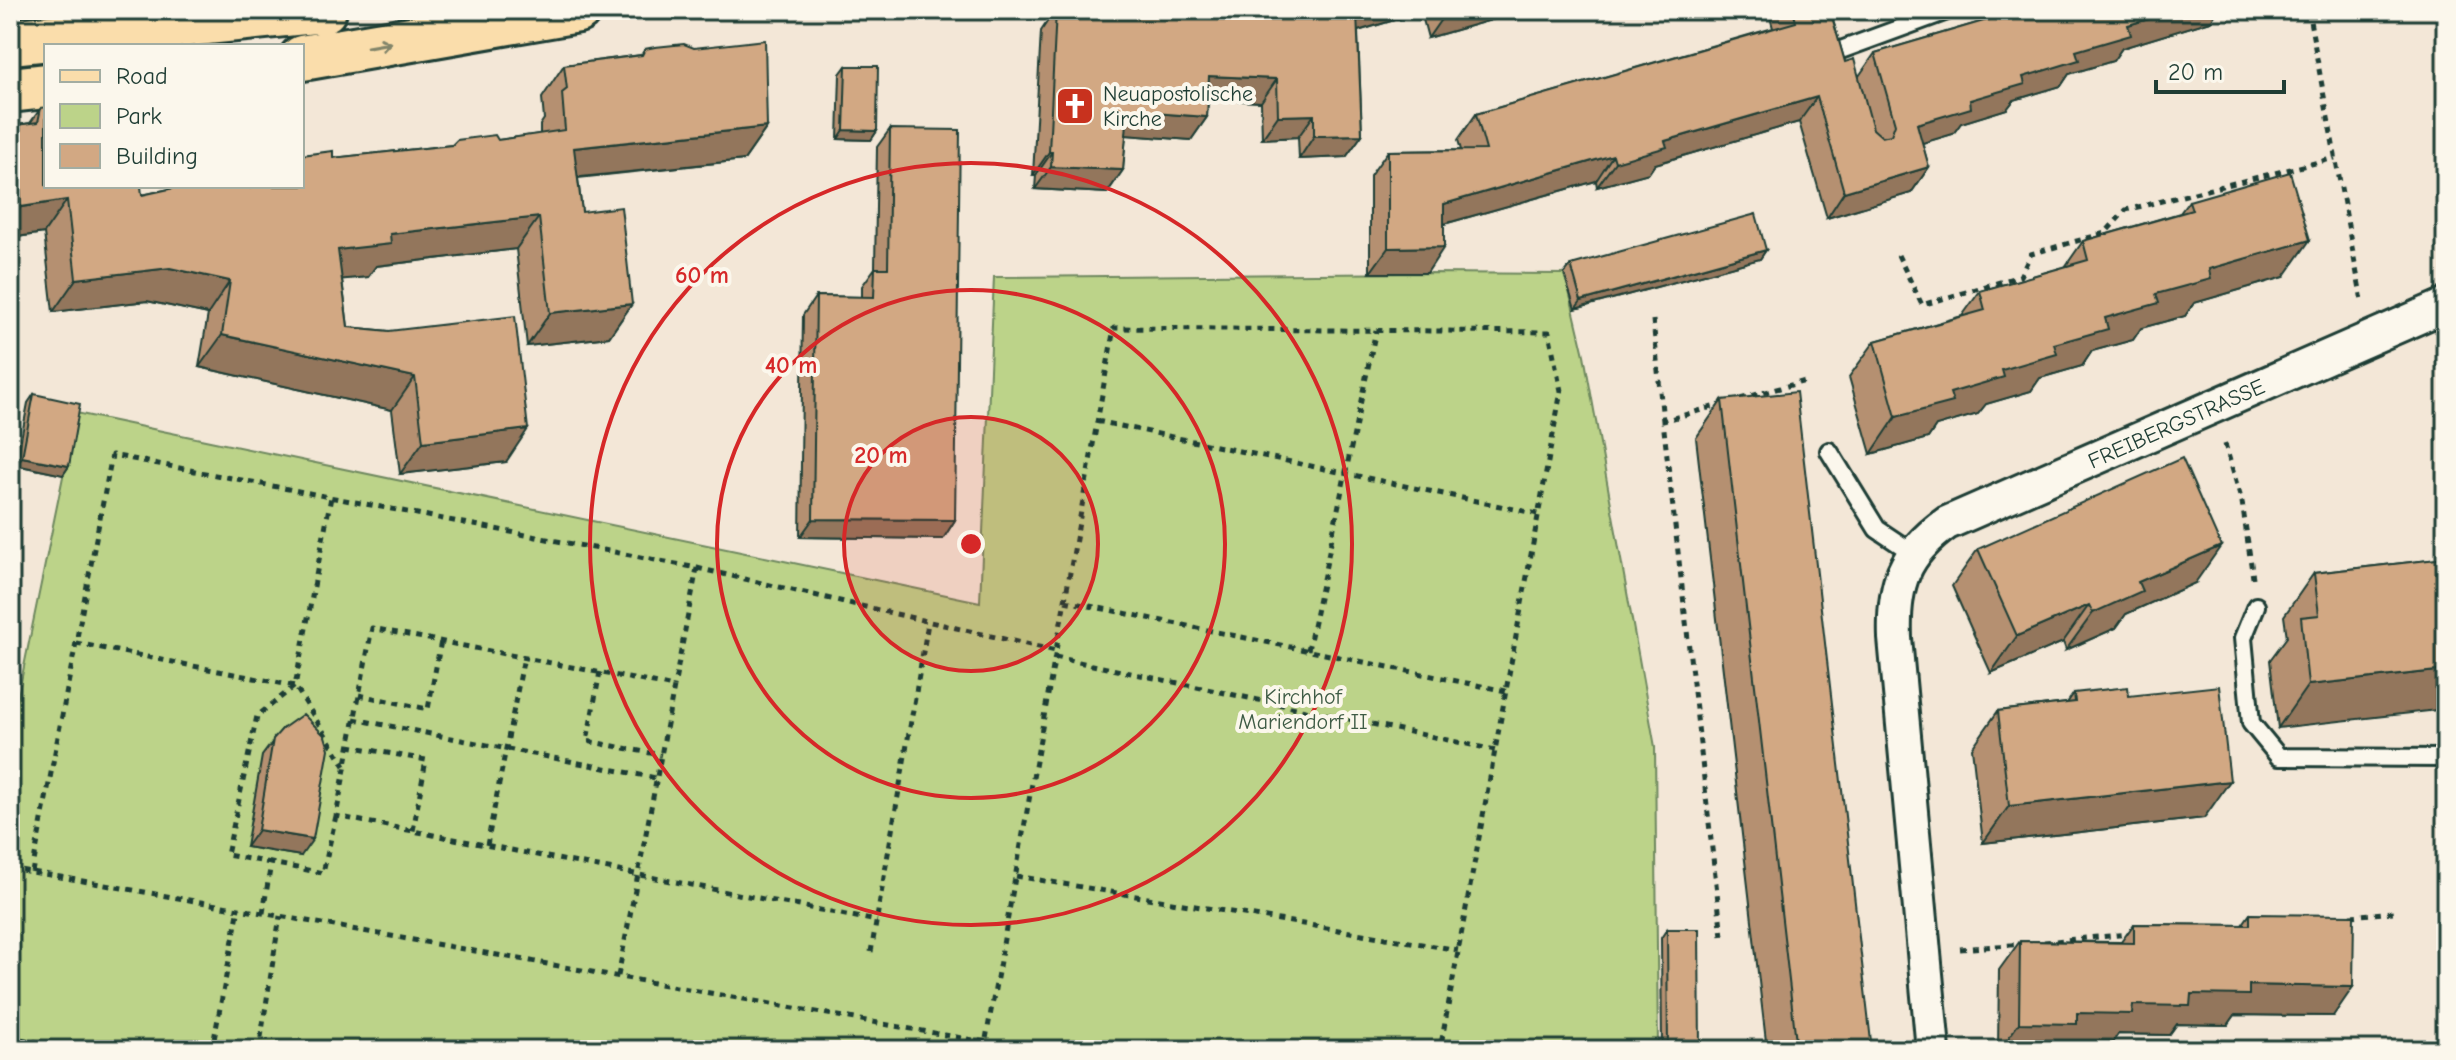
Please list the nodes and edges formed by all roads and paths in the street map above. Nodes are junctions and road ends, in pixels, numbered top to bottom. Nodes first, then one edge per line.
1 (324, 10) edge
2 (578, 10) edge
3 (1950, 10) edge
4 (2308, 10) edge
5 (10, 42) edge
6 (1838, 51) edge
7 (304, 58) edge
8 (44, 86) edge
9 (10, 90) edge
10 (2335, 158) junction
11 (1898, 255) dead end
12 (2446, 305) edge
13 (2363, 310) dead end
14 (1653, 320) dead end
15 (1376, 330) junction
16 (1809, 380) dead end
17 (1097, 421) junction
18 (1663, 421) junction
19 (2222, 435) dead end
20 (1829, 451) dead end
21 (1346, 474) junction
22 (331, 497) junction
23 (1538, 514) junction
24 (1913, 553) junction
25 (697, 568) junction
26 (1065, 601) junction
27 (2256, 606) joint
28 (928, 623) junction
29 (441, 641) junction
30 (76, 643) junction
31 (1308, 650) junction
32 (1056, 654) junction
33 (524, 657) junction
34 (600, 672) junction
35 (295, 686) junction
36 (674, 687) junction
37 (1506, 691) junction
38 (359, 695) junction
39 (354, 719) junction
40 (349, 746) junction
41 (505, 749) junction
42 (1495, 750) junction
43 (661, 755) junction
44 (2446, 758) edge
45 (345, 767) junction
46 (656, 778) junction
47 (336, 816) junction
48 (413, 831) junction
49 (487, 845) junction
50 (271, 863) junction
51 (10, 868) edge
52 (32, 872) junction
53 (638, 875) junction
54 (1016, 876) junction
55 (239, 908) junction
56 (2393, 912) dead end
57 (263, 913) junction
58 (280, 916) junction
59 (2346, 916) edge
60 (877, 921) junction
61 (2143, 933) edge
62 (1722, 936) dead end
63 (1955, 949) dead end
64 (1458, 950) junction
65 (871, 952) dead end
66 (618, 976) junction
67 (10, 1037) edge
68 (985, 1042) junction
69 (77, 1050) edge
70 (212, 1050) edge
71 (259, 1050) edge
72 (984, 1050) edge
73 (1029, 1050) edge
74 (1440, 1050) edge
75 (1933, 1050) edge

1 - 5 main road
7 -> 2 main road
3 - 6 lane
4 - 10 path
8 - 9 main road
10 - 11 path
10 - 13 path
12 - 24 street, FREIBERGSTRASSE
14 - 18 path
15 - 17 path
15 - 21 path
15 - 23 path
16 - 18 path
17 - 21 path
17 - 26 path
18 - 62 path
19 - 27 path
20 - 24 lane
21 - 23 path
21 - 31 path
22 - 25 path
22 - 30 path
22 - 35 path
23 - 37 path
24 - 75 street, FREIBERGSTRASSE
25 - 28 path
25 - 36 path
26 - 31 path
26 - 32 path
27 - 44 lane
28 - 32 path
28 - 60 path
29 - 33 path
29 - 38 path
29 - 38 path
30 - 35 path
30 - 52 path
31 - 37 path
32 - 42 path
32 - 54 path
33 - 34 path
33 - 41 path
34 - 36 path
34 - 43 path
35 - 45 path
35 - 50 path
36 - 43 path
37 - 42 path
38 - 39 path
39 - 40 path
39 - 41 path
40 - 45 path
40 - 48 path
41 - 46 path
41 - 49 path
42 - 64 path
43 - 46 path
45 - 47 path
46 - 53 path
47 - 48 path
47 - 50 path
48 - 49 path
49 - 53 path
50 - 57 path
51 - 52 path
52 - 55 path
53 - 60 path
53 - 66 path
54 - 64 path
54 - 68 path
55 - 57 path
55 - 70 path
56 - 59 path
57 - 58 path
58 - 66 path
58 - 71 path
60 - 65 path
61 - 63 path
64 - 74 path
66 - 68 path
67 - 69 path
68 - 72 path
68 - 73 path

